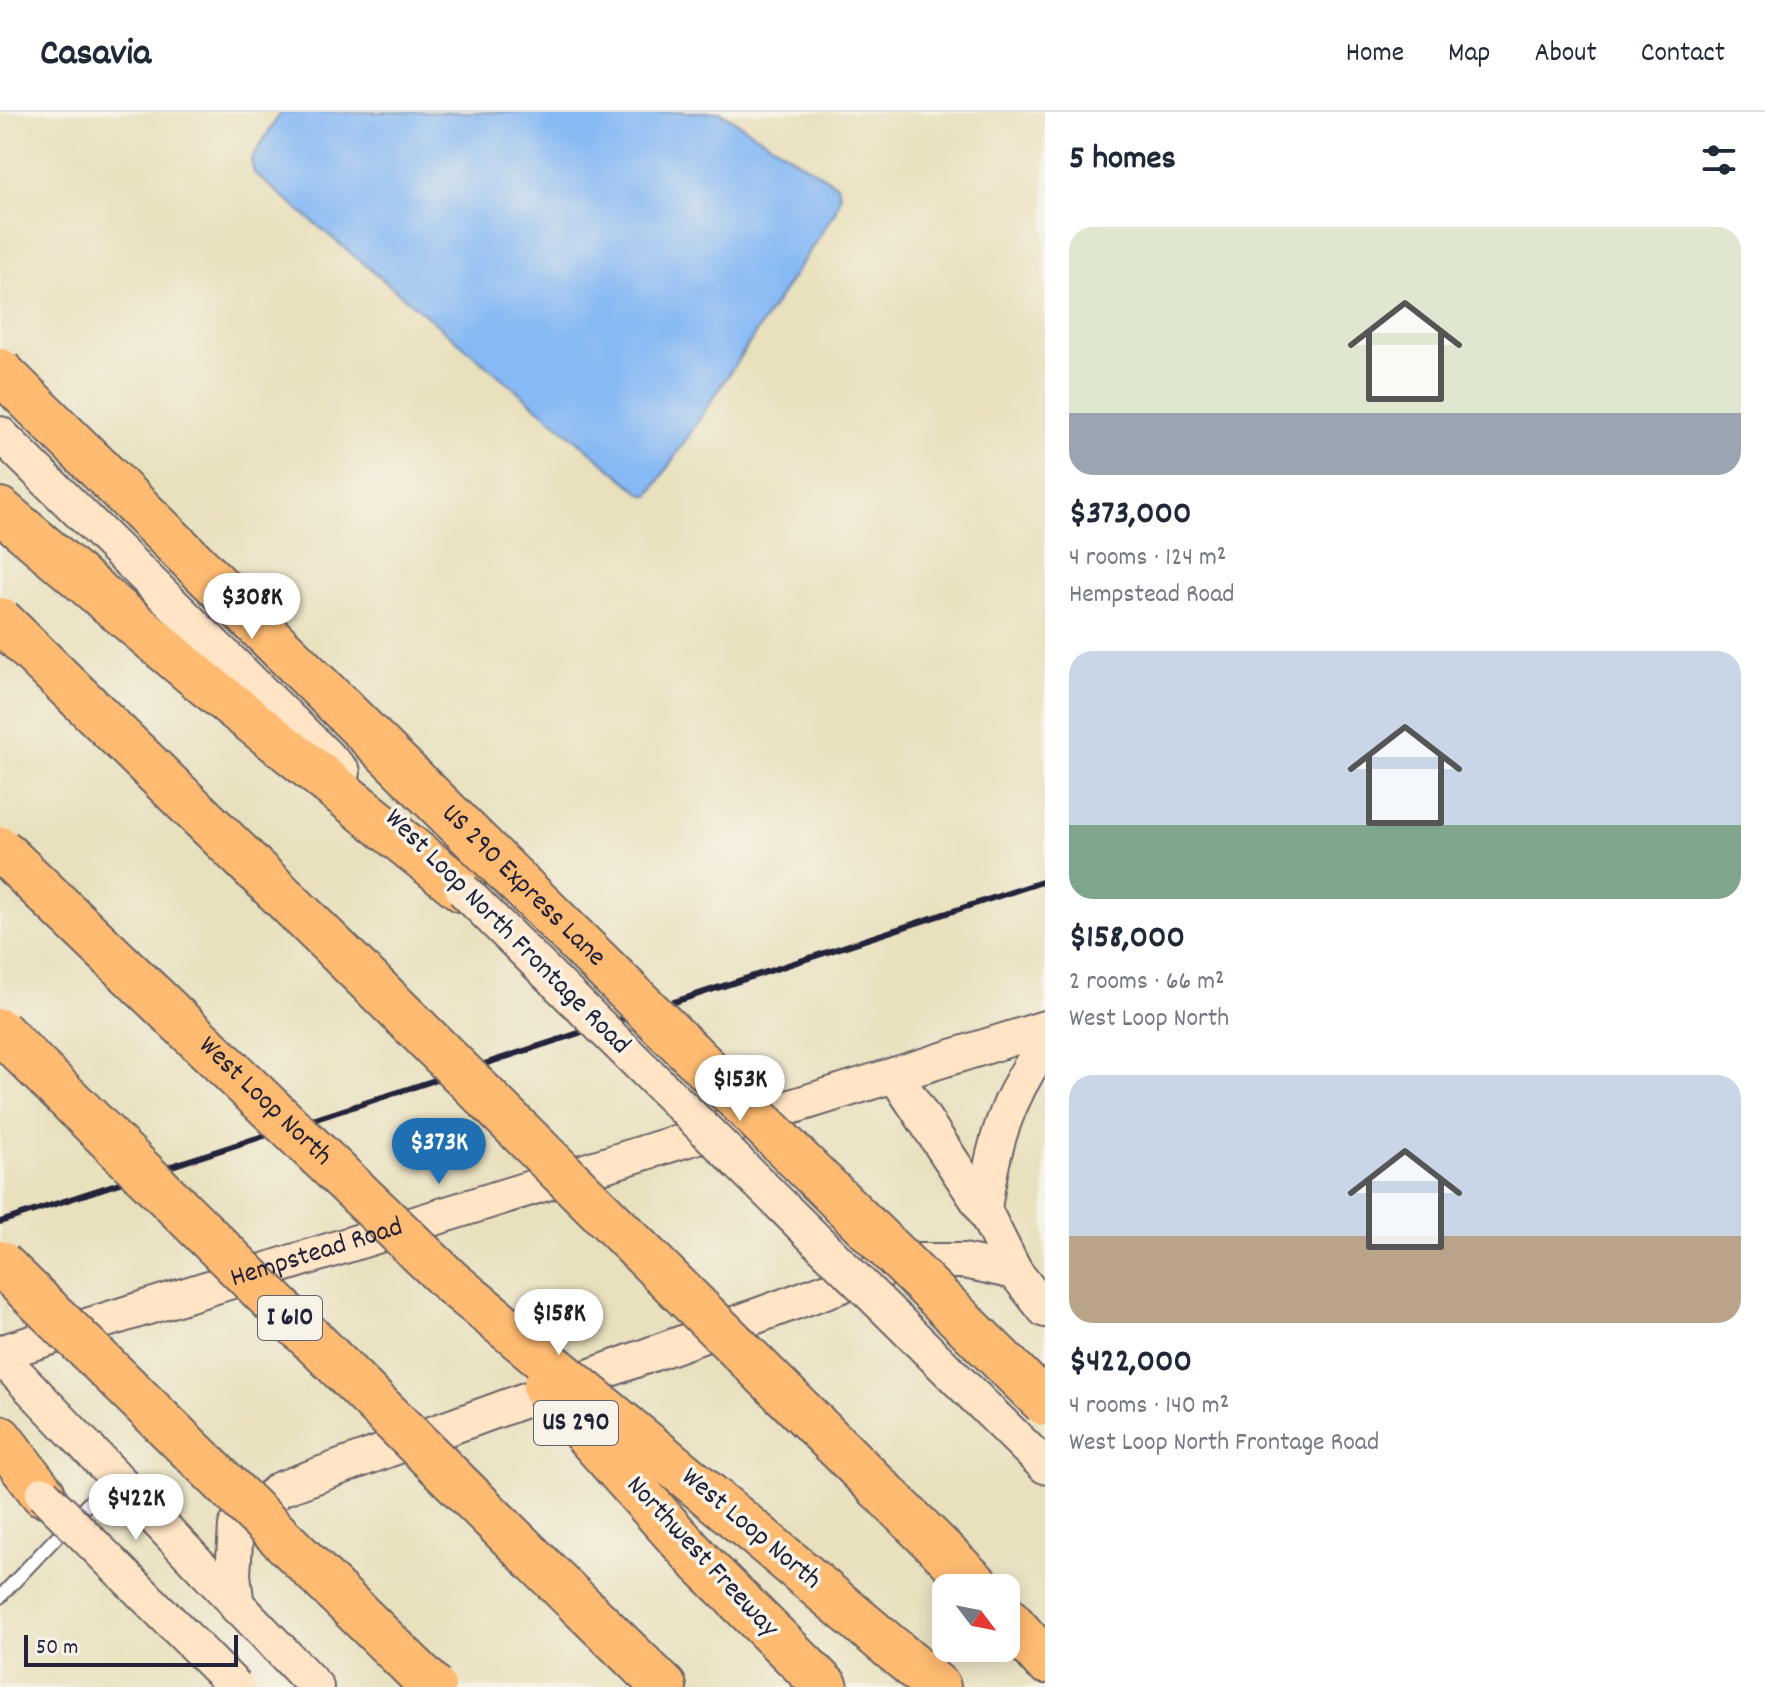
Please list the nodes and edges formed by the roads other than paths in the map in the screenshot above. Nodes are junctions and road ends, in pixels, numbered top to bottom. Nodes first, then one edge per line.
1 (0, 371) edge
2 (0, 434) edge
3 (0, 510) edge
4 (0, 620) edge
5 (0, 849) edge
6 (463, 890) junction
7 (1045, 1028) edge
8 (0, 1031) edge
9 (1045, 1045) edge
10 (895, 1075) junction
11 (984, 1210) junction
12 (0, 1263) edge
13 (1015, 1272) junction
14 (451, 1282) junction
15 (1045, 1310) edge
16 (0, 1354) edge
17 (1045, 1403) edge
18 (0, 1438) edge
19 (0, 1451) edge
20 (1045, 1466) edge
21 (114, 1476) junction
22 (43, 1494) junction
23 (967, 1574) edge
24 (0, 1597) edge
25 (237, 1607) junction
26 (1020, 1618) edge
27 (1020, 1631) edge
28 (1045, 1636) edge
29 (1045, 1661) edge
30 (236, 1687) edge
31 (316, 1687) edge
32 (433, 1687) edge
33 (664, 1687) edge
34 (826, 1687) edge
35 (938, 1687) edge

1 - 17 highway, US 290 Express Lane, bridge
2 - 6 main road, West Loop North Frontage Road
3 - 6 highway
4 - 23 highway, bridge
5 - 14 highway, West Loop North, bridge
6 - 20 main road, West Loop North Frontage Road, bridge
7 - 10 main road, Hempstead Road
8 - 33 highway, I 610, bridge
9 - 11 main road
10 - 11 main road
10 - 16 main road, Hempstead Road
11 - 13 main road
12 - 32 highway, bridge
13 - 15 main road
13 - 25 main road
14 - 34 highway, Northwest Freeway / US 290, bridge
14 - 35 highway, West Loop North, bridge
16 - 21 main road
18 - 22 highway
19 - 22 main road
21 - 24 lane
21 - 25 main road
22 - 30 main road, bridge
25 - 31 main road
26 - 28 highway
27 - 29 highway

